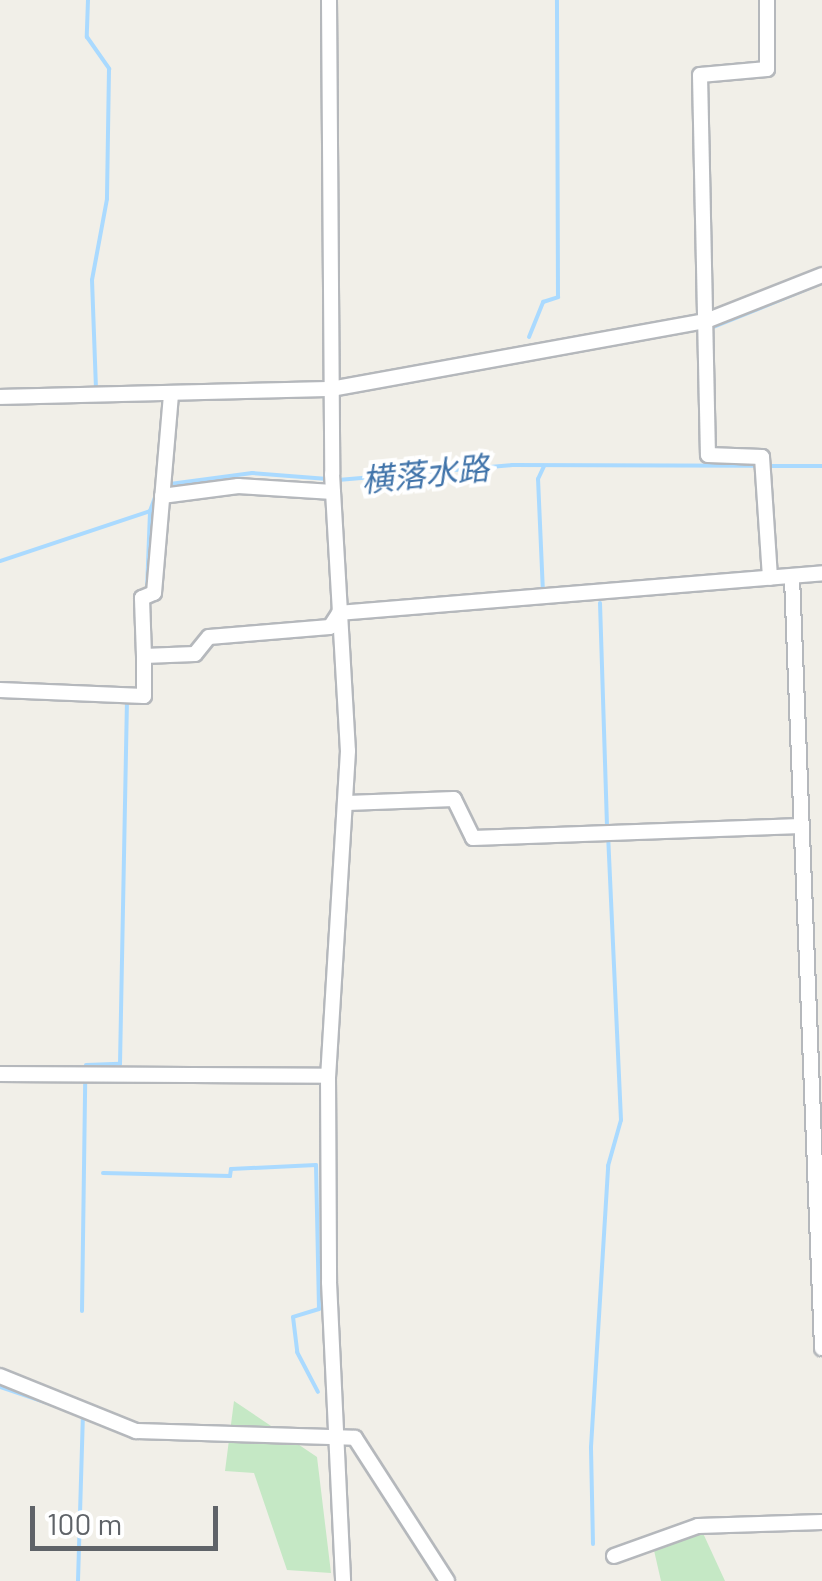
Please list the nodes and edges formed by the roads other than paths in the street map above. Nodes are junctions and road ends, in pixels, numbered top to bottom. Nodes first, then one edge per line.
1 (329, 0) edge
2 (767, 0) edge
3 (822, 275) edge
4 (706, 321) junction
5 (331, 389) junction
6 (171, 396) junction
7 (0, 397) edge
8 (333, 483) junction
9 (163, 486) junction
10 (822, 573) edge
11 (792, 576) junction
12 (770, 578) junction
13 (339, 613) junction
14 (144, 656) junction
15 (0, 690) edge
16 (346, 803) junction
17 (801, 826) junction
18 (822, 905) edge
19 (804, 906) junction
20 (0, 1074) edge
21 (328, 1076) junction
22 (822, 1348) edge
23 (0, 1376) edge
24 (338, 1437) junction
25 (822, 1522) edge
26 (614, 1556) dead end
27 (343, 1581) edge
28 (446, 1581) edge

1 - 5 street
2 - 4 street
3 - 4 street
4 - 5 street
4 - 12 street
5 - 6 street
5 - 8 street
6 - 7 street
6 - 9 street
8 - 9 street
8 - 13 street
9 - 14 street
10 - 11 street
11 - 12 street
11 - 17 street
12 - 13 street
13 - 14 street
13 - 16 street
14 - 15 street
16 - 17 street
16 - 21 street
17 - 19 street
18 - 19 street
19 - 22 street
20 - 21 street
21 - 24 street
23 - 24 street
24 - 27 street
24 - 28 street
25 - 26 street

